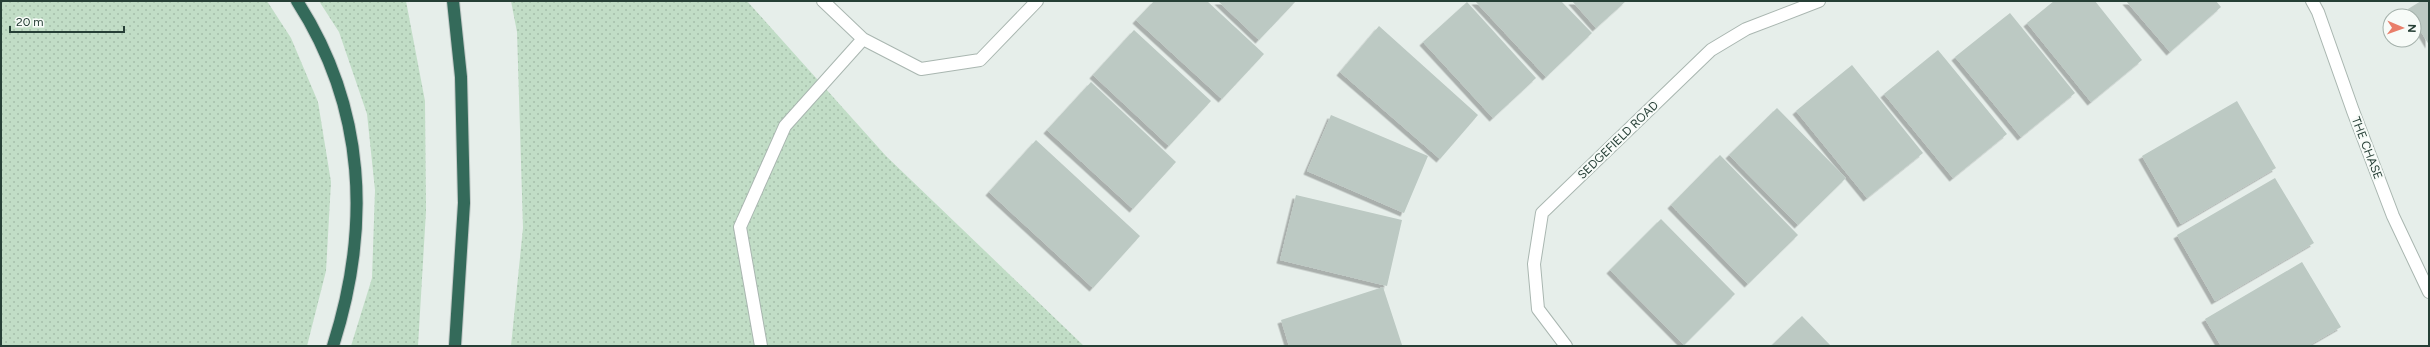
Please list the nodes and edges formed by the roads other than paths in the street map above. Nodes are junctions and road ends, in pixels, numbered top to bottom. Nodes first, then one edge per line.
1 (297, 1) edge
2 (453, 1) edge
3 (823, 1) edge
4 (1037, 1) edge
5 (1819, 1) edge
6 (2312, 1) edge
7 (862, 39) junction
8 (2429, 292) edge
9 (334, 346) edge
10 (454, 346) edge
11 (761, 346) edge
12 (1566, 346) edge

1 - 9 highway
2 - 10 highway
3 - 7 street
4 - 7 street
5 - 12 street, SEDGEFIELD ROAD
6 - 8 street, THE CHASE
7 - 11 street

